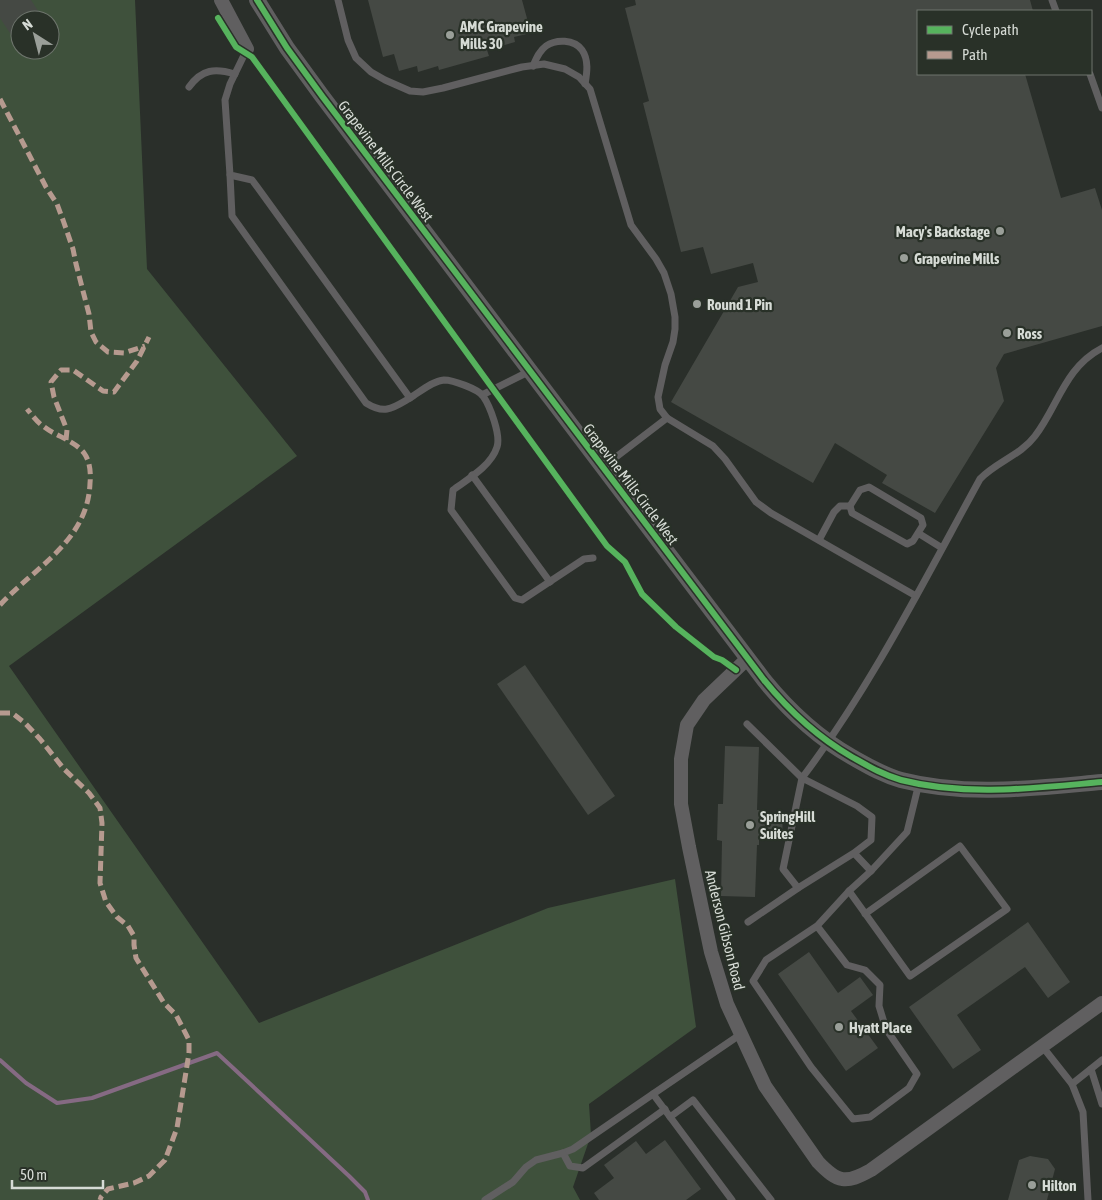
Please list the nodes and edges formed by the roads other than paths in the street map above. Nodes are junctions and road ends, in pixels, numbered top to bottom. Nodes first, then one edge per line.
1 (221, 0) edge
2 (256, 0) edge
3 (338, 0) edge
4 (247, 49) joint
5 (533, 66) junction
6 (235, 74) junction
7 (1090, 75) edge
8 (585, 84) junction
9 (189, 87) dead end
10 (1102, 108) edge
11 (230, 174) junction
12 (1102, 348) edge
13 (530, 371) junction
14 (482, 395) junction
15 (410, 398) junction
16 (667, 418) junction
17 (603, 468) junction
18 (472, 475) junction
19 (850, 506) junction
20 (918, 533) junction
21 (819, 540) junction
22 (942, 548) junction
23 (593, 558) dead end
24 (550, 582) junction
25 (916, 596) junction
26 (748, 658) junction
27 (747, 724) dead end
28 (828, 743) junction
29 (802, 778) junction
30 (1102, 782) edge
31 (919, 783) junction
32 (854, 853) junction
33 (871, 871) junction
34 (798, 888) junction
35 (849, 891) junction
36 (865, 914) junction
37 (748, 922) dead end
38 (817, 926) junction
39 (1102, 1003) edge
40 (741, 1034) junction
41 (1042, 1046) junction
42 (1102, 1060) edge
43 (1091, 1069) junction
44 (1072, 1084) junction
45 (654, 1094) junction
46 (1102, 1104) edge
47 (665, 1109) junction
48 (670, 1117) junction
49 (563, 1152) junction
50 (485, 1200) edge
51 (732, 1200) edge
52 (771, 1200) edge
53 (1088, 1200) edge

1 - 4 street
2 - 13 street, Grapevine Mills Circle West
3 - 5 lane
4 - 6 lane
5 - 8 lane
5 - 8 lane
6 - 9 lane
6 - 11 lane
7 - 10 lane
8 - 16 lane
11 - 15 lane
11 - 15 lane
12 - 22 lane
13 - 14 lane
13 - 17 street, Grapevine Mills Circle West
14 - 15 lane
14 - 18 lane
16 - 17 lane
16 - 21 lane
17 - 26 street, Grapevine Mills Circle West
18 - 24 lane
18 - 24 lane
19 - 20 lane
19 - 20 lane
19 - 21 lane
20 - 22 lane
21 - 25 lane
22 - 25 lane
23 - 24 lane
25 - 28 lane
26 - 28 street, Grapevine Mills Circle West
26 - 40 street, Anderson Gibson Road
27 - 29 lane
28 - 29 lane
28 - 31 street, Grapevine Mills Circle West
29 - 32 lane
29 - 34 lane
30 - 31 street, Grapevine Mills Circle West
31 - 33 lane
32 - 33 lane
32 - 34 lane
33 - 35 lane
34 - 37 lane
35 - 36 lane
35 - 38 lane
36 - 36 lane
38 - 38 lane
39 - 41 street, Anderson Gibson Road
40 - 41 street, Anderson Gibson Road
40 - 45 lane
41 - 44 lane
42 - 43 lane
43 - 44 lane
43 - 46 lane
44 - 53 lane
45 - 47 lane
45 - 49 lane
47 - 48 lane
47 - 49 lane
48 - 51 lane
48 - 52 lane
49 - 50 lane

